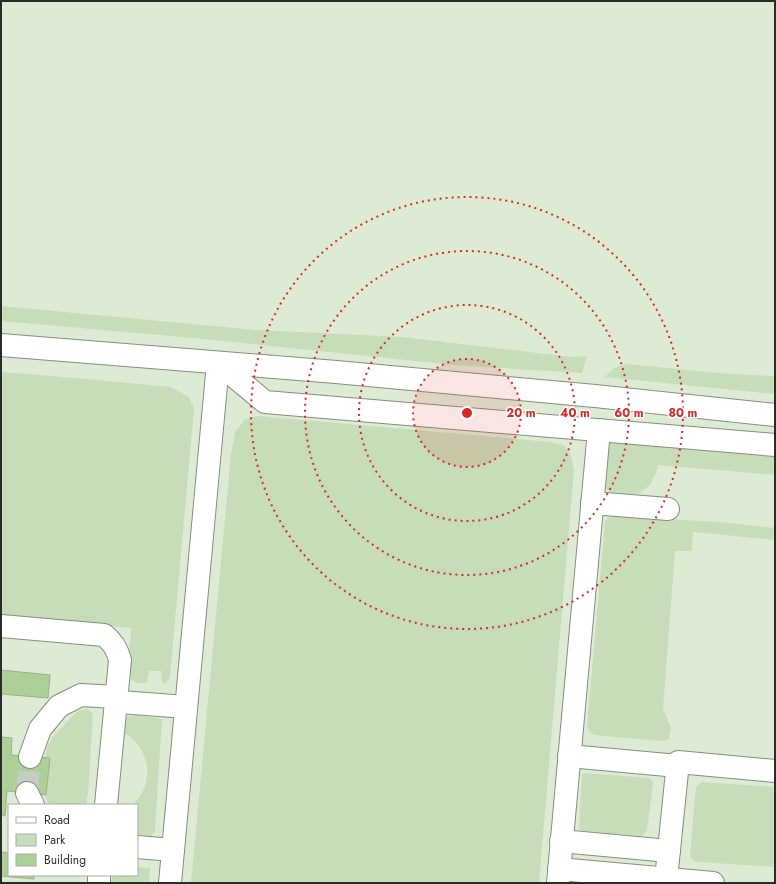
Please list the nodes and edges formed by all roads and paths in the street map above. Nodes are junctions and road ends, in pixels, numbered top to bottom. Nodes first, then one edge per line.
1 (1, 345) edge
2 (218, 363) junction
3 (775, 416) edge
4 (599, 430) junction
5 (775, 445) edge
6 (592, 504) junction
7 (668, 509) dead end
8 (1, 626) edge
9 (116, 697) junction
10 (187, 702) junction
11 (569, 756) junction
12 (30, 757) tunnel mouth
13 (678, 766) junction
14 (775, 771) edge
15 (106, 804) edge
16 (138, 847) edge
17 (173, 855) junction
18 (138, 858) edge
19 (559, 865) edge
20 (668, 865) junction
21 (170, 883) edge
22 (609, 883) edge
23 (713, 883) edge

1 - 2 lane
2 - 3 lane
2 - 4 lane
2 - 10 lane
4 - 5 lane
4 - 6 lane
6 - 7 lane
6 - 11 lane
8 - 9 lane
9 - 10 lane
9 - 12 lane
9 - 15 lane
10 - 17 lane
11 - 13 lane
11 - 19 lane
13 - 14 lane
13 - 20 lane
16 - 17 lane
17 - 18 lane
17 - 21 lane
19 - 20 lane
19 - 20 lane
19 - 22 lane
20 - 23 lane

